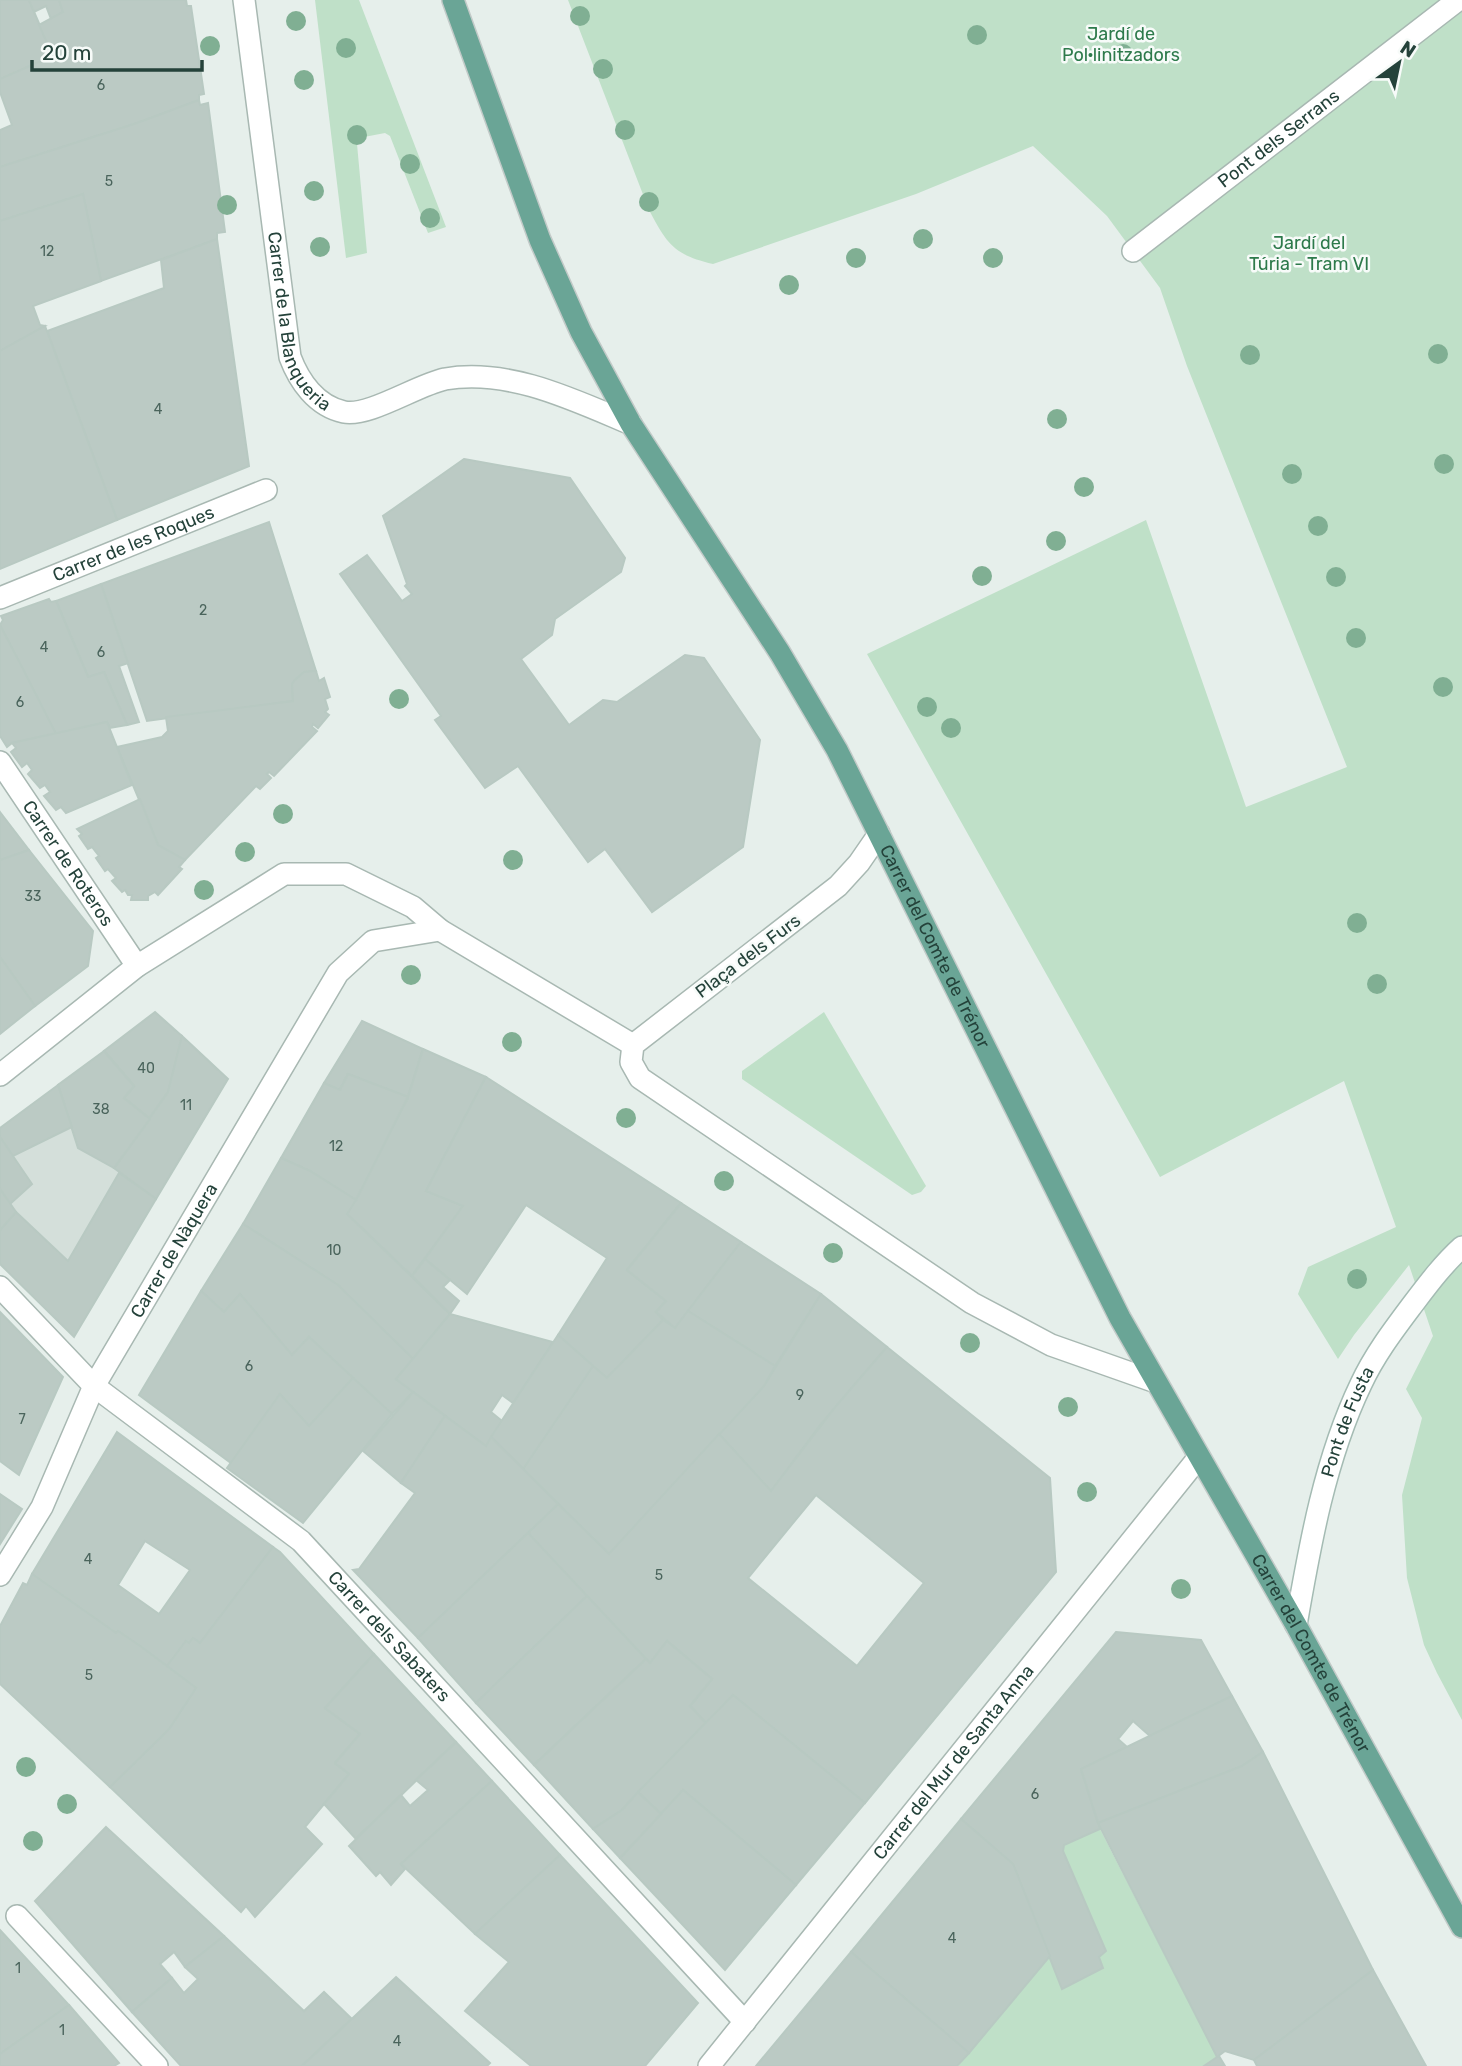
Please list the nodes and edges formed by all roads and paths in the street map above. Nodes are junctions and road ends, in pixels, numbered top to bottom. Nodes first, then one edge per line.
1 (244, 0) edge
2 (453, 0) edge
3 (1458, 0) edge
4 (1133, 250) dead end
5 (631, 424) junction
6 (266, 490) dead end
7 (0, 598) edge
8 (0, 762) edge
9 (9, 788) edge
10 (879, 834) junction
11 (440, 930) junction
12 (137, 966) junction
13 (633, 1045) junction
14 (0, 1075) edge
15 (1462, 1247) edge
16 (0, 1287) edge
17 (1156, 1382) junction
18 (94, 1386) junction
19 (1199, 1457) junction
20 (0, 1575) edge
21 (1296, 1625) junction
22 (17, 1916) dead end
23 (1462, 1927) edge
24 (745, 2022) junction
25 (157, 2066) edge
26 (709, 2066) edge

1 - 5 street, Carrer de la Blanqueria
2 - 5 main road
3 - 4 street, Pont dels Serrans
5 - 10 main road, Carrer del Comte de Trénor
6 - 7 street, Carrer de les Roques
8 - 9 street, Carrer de Roteros
9 - 12 street, Carrer de Roteros
10 - 13 street, Plaça dels Furs
10 - 17 main road, Carrer del Comte de Trénor
11 - 12 street
11 - 13 street
11 - 18 street, Carrer de Nàquera
12 - 14 street
13 - 17 street
15 - 21 street, Pont de Fusta
16 - 18 street, Carrer dels Sabaters
17 - 19 main road, Carrer del Comte de Trénor
18 - 20 street, Carrer de Nàquera
18 - 24 street, Carrer dels Sabaters
19 - 21 main road, Carrer del Comte de Trénor
19 - 24 street, Carrer del Mur de Santa Anna
21 - 23 main road, Carrer del Comte de Trénor
22 - 25 street
24 - 26 street, Carrer del Mur de Santa Anna

